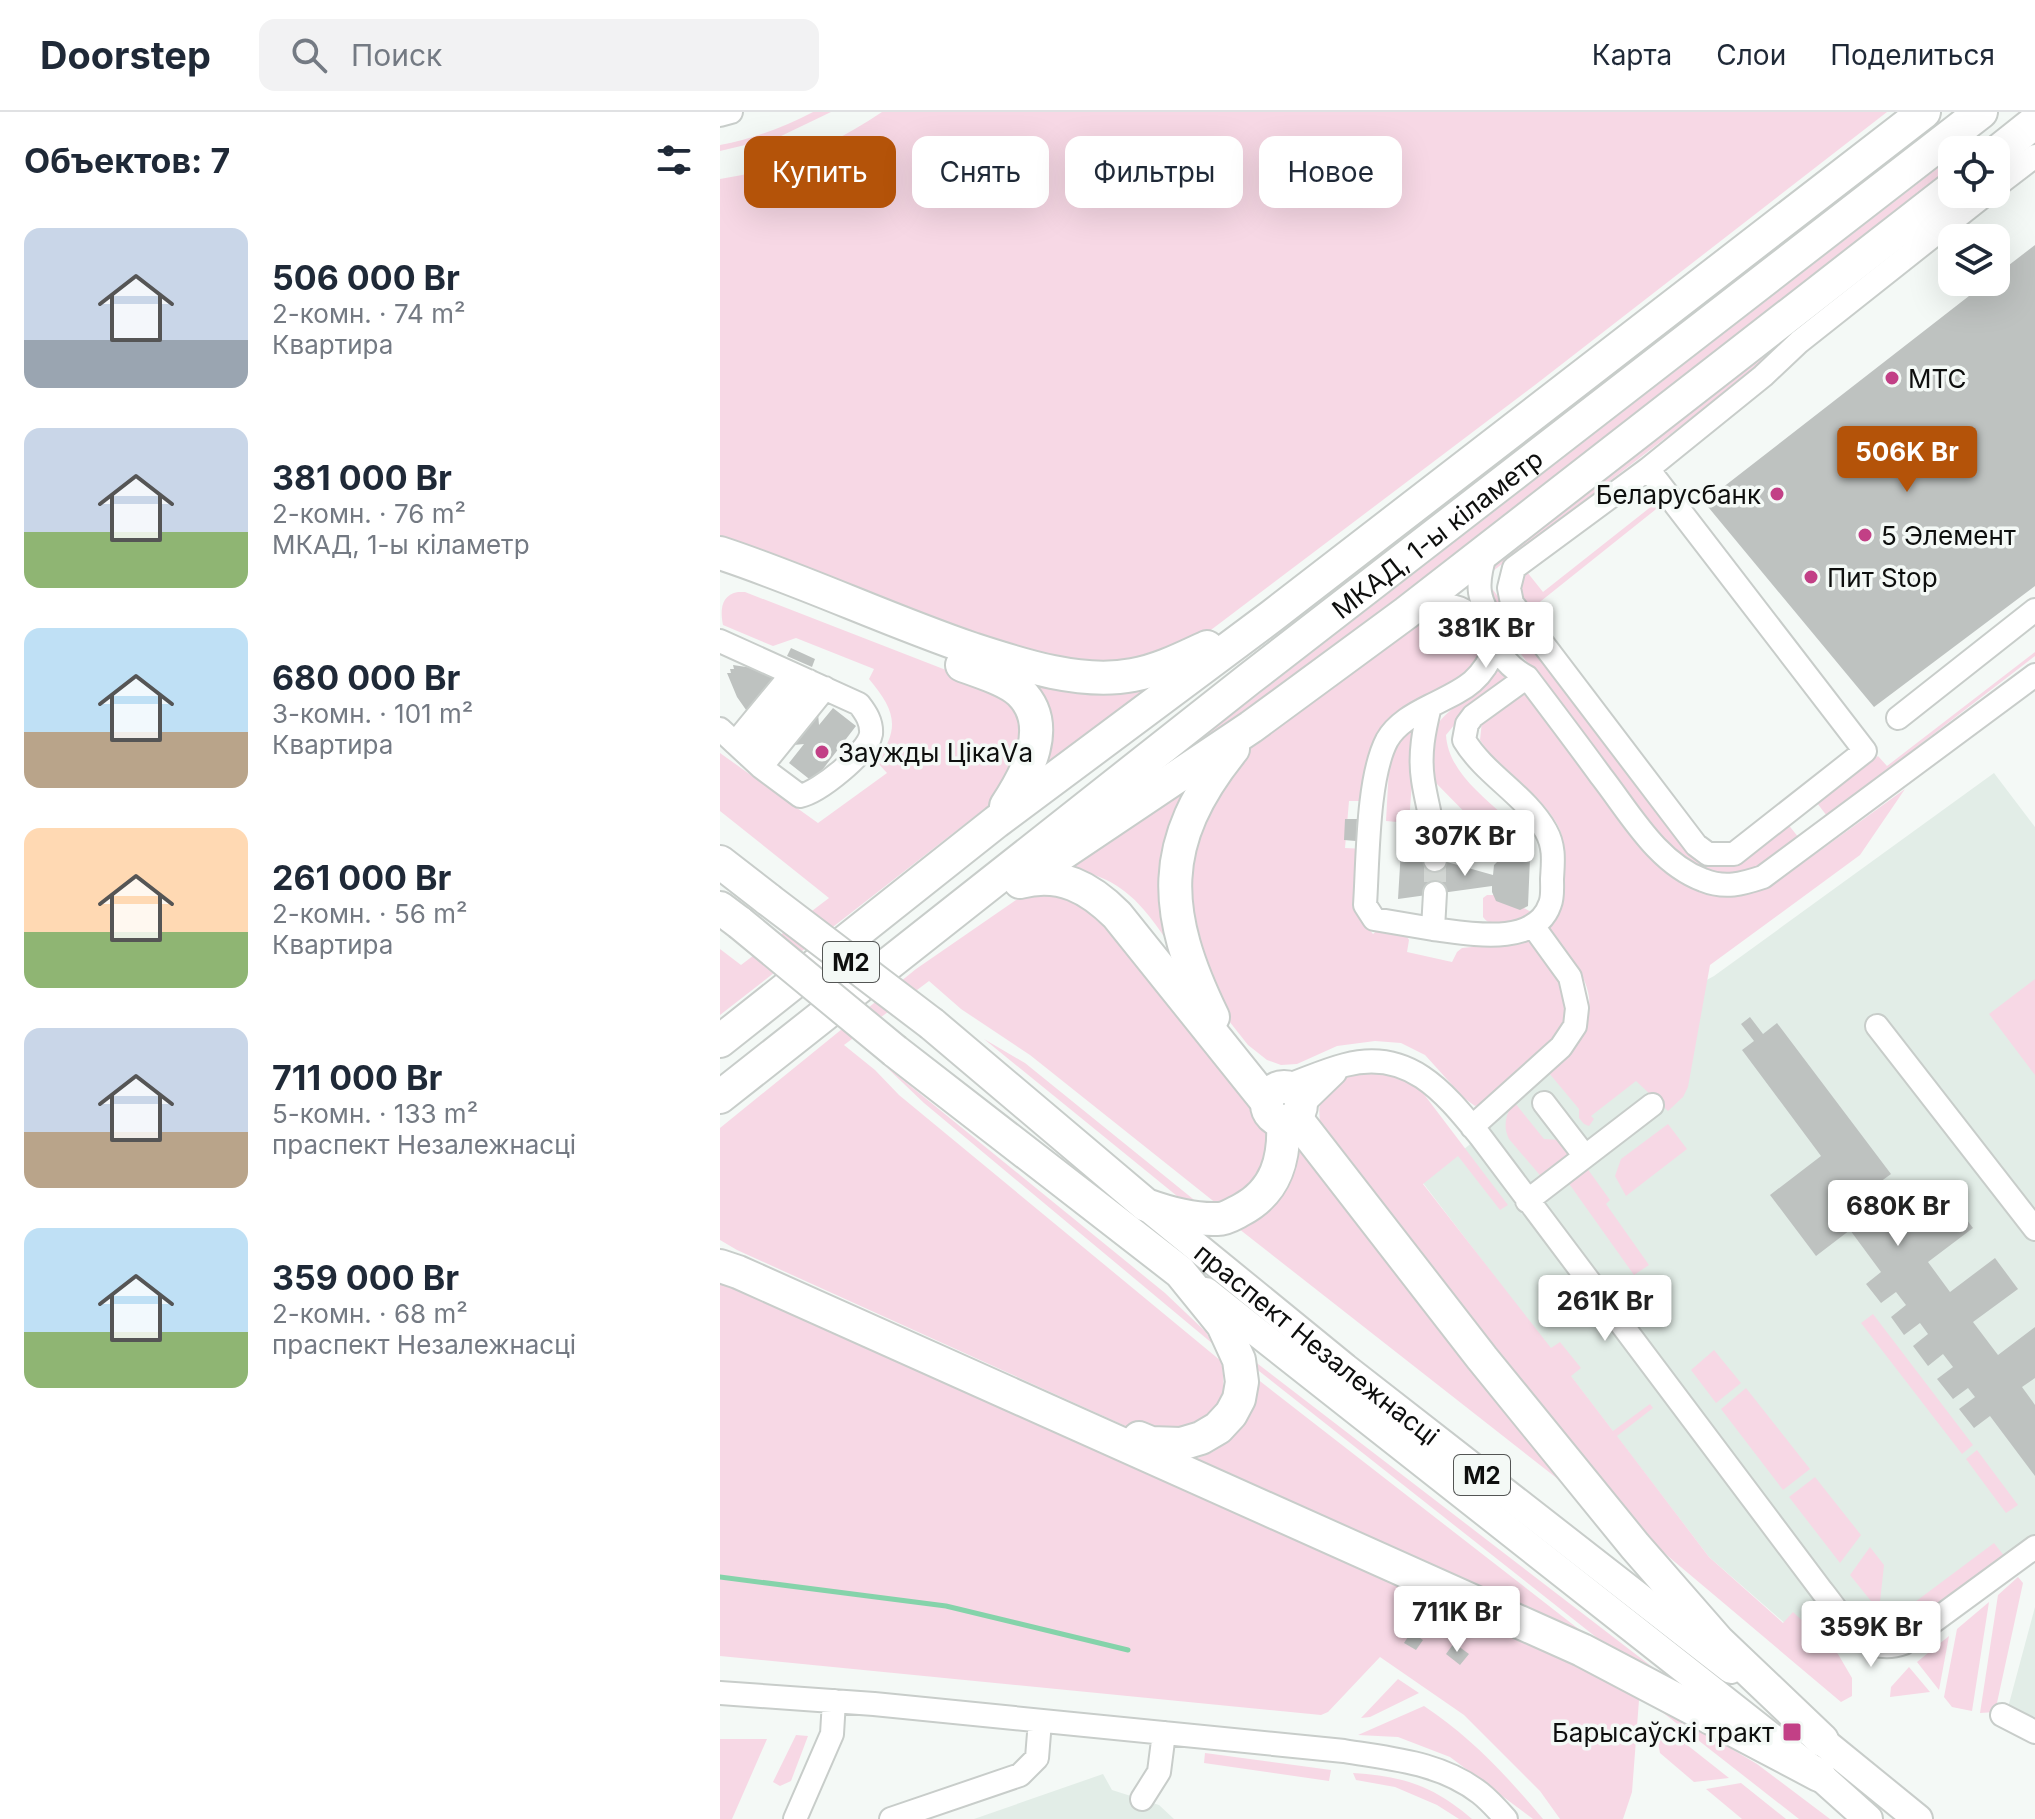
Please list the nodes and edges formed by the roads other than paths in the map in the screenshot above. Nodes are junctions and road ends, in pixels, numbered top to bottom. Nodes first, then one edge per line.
1 (731, 112) edge
2 (1924, 112) edge
3 (1981, 112) edge
4 (720, 115) edge
5 (2035, 122) edge
6 (2010, 142) edge
7 (2035, 156) edge
8 (2010, 175) edge
9 (1938, 199) edge
10 (1968, 208) edge
11 (1648, 469) junction
12 (1486, 552) junction
13 (722, 563) edge
14 (2035, 610) edge
15 (1406, 613) junction
16 (1272, 616) junction
17 (720, 641) edge
18 (1496, 646) junction
19 (2035, 675) edge
20 (1527, 677) junction
21 (809, 681) junction
22 (1430, 706) junction
23 (1898, 718) dead end
24 (1251, 727) junction
25 (741, 749) edge
26 (1795, 806) junction
27 (996, 822) junction
28 (1818, 838) junction
29 (1435, 860) tunnel mouth
30 (720, 862) edge
31 (1023, 881) junction
32 (1435, 893) tunnel mouth
33 (730, 916) edge
34 (946, 919) junction
35 (1533, 926) junction
36 (1433, 929) junction
37 (1877, 1026) dead end
38 (720, 1041) edge
39 (722, 1098) edge
40 (1544, 1103) dead end
41 (1284, 1104) junction
42 (1652, 1105) dead end
43 (1472, 1127) junction
44 (1584, 1155) junction
45 (1527, 1201) junction
46 (1146, 1205) junction
47 (2035, 1229) edge
48 (720, 1250) edge
49 (720, 1266) edge
50 (1180, 1272) junction
51 (2035, 1547) edge
52 (720, 1693) edge
53 (834, 1701) junction
54 (2002, 1715) dead end
55 (1040, 1721) junction
56 (2035, 1732) edge
57 (1164, 1733) junction
58 (1822, 1740) junction
59 (1819, 1775) junction
60 (1142, 1799) dead end
61 (795, 1819) edge
62 (891, 1819) edge
63 (1506, 1819) edge
64 (1868, 1819) edge
65 (1918, 1819) edge

1 - 4 street
2 - 16 highway, МКАД, 1-ы кіламетр
3 - 34 highway, МКАД, 1-ы кіламетр
5 - 6 highway
7 - 8 street
9 - 12 highway
10 - 11 street
11 - 26 street
11 - 26 street
12 - 15 highway
12 - 20 street
13 - 16 highway
13 - 27 highway
14 - 23 street
15 - 18 street
15 - 24 highway
16 - 27 highway, МКАД, 1-ы кіламетр
17 - 21 street
18 - 20 street
18 - 22 street
19 - 28 street
20 - 28 street
20 - 35 street
21 - 25 street
21 - 25 street
22 - 29 street
22 - 36 street
24 - 31 highway
24 - 41 highway
26 - 28 street
27 - 38 highway, МКАД, 1-ы кіламетр
30 - 46 highway, праспект Незалежнасці / М2, bridge
31 - 34 highway
31 - 41 highway
32 - 36 street
33 - 50 highway, праспект Незалежнасці / М2, bridge
34 - 39 highway, МКАД, 1-ы кіламетр
35 - 36 street
35 - 43 street
37 - 47 street
40 - 44 street
41 - 43 street
41 - 46 highway
41 - 58 highway
42 - 44 street
43 - 45 street
44 - 45 street
45 - 51 street
46 - 58 main road, праспект Незалежнасці / М2
48 - 50 highway
49 - 59 highway
50 - 59 main road, праспект Незалежнасці / М2
52 - 53 street
53 - 55 street
53 - 61 street
54 - 56 street
55 - 57 street
55 - 62 street
57 - 60 street
57 - 63 street
58 - 65 main road, праспект Незалежнасці / М2
59 - 64 main road, праспект Незалежнасці / М2

